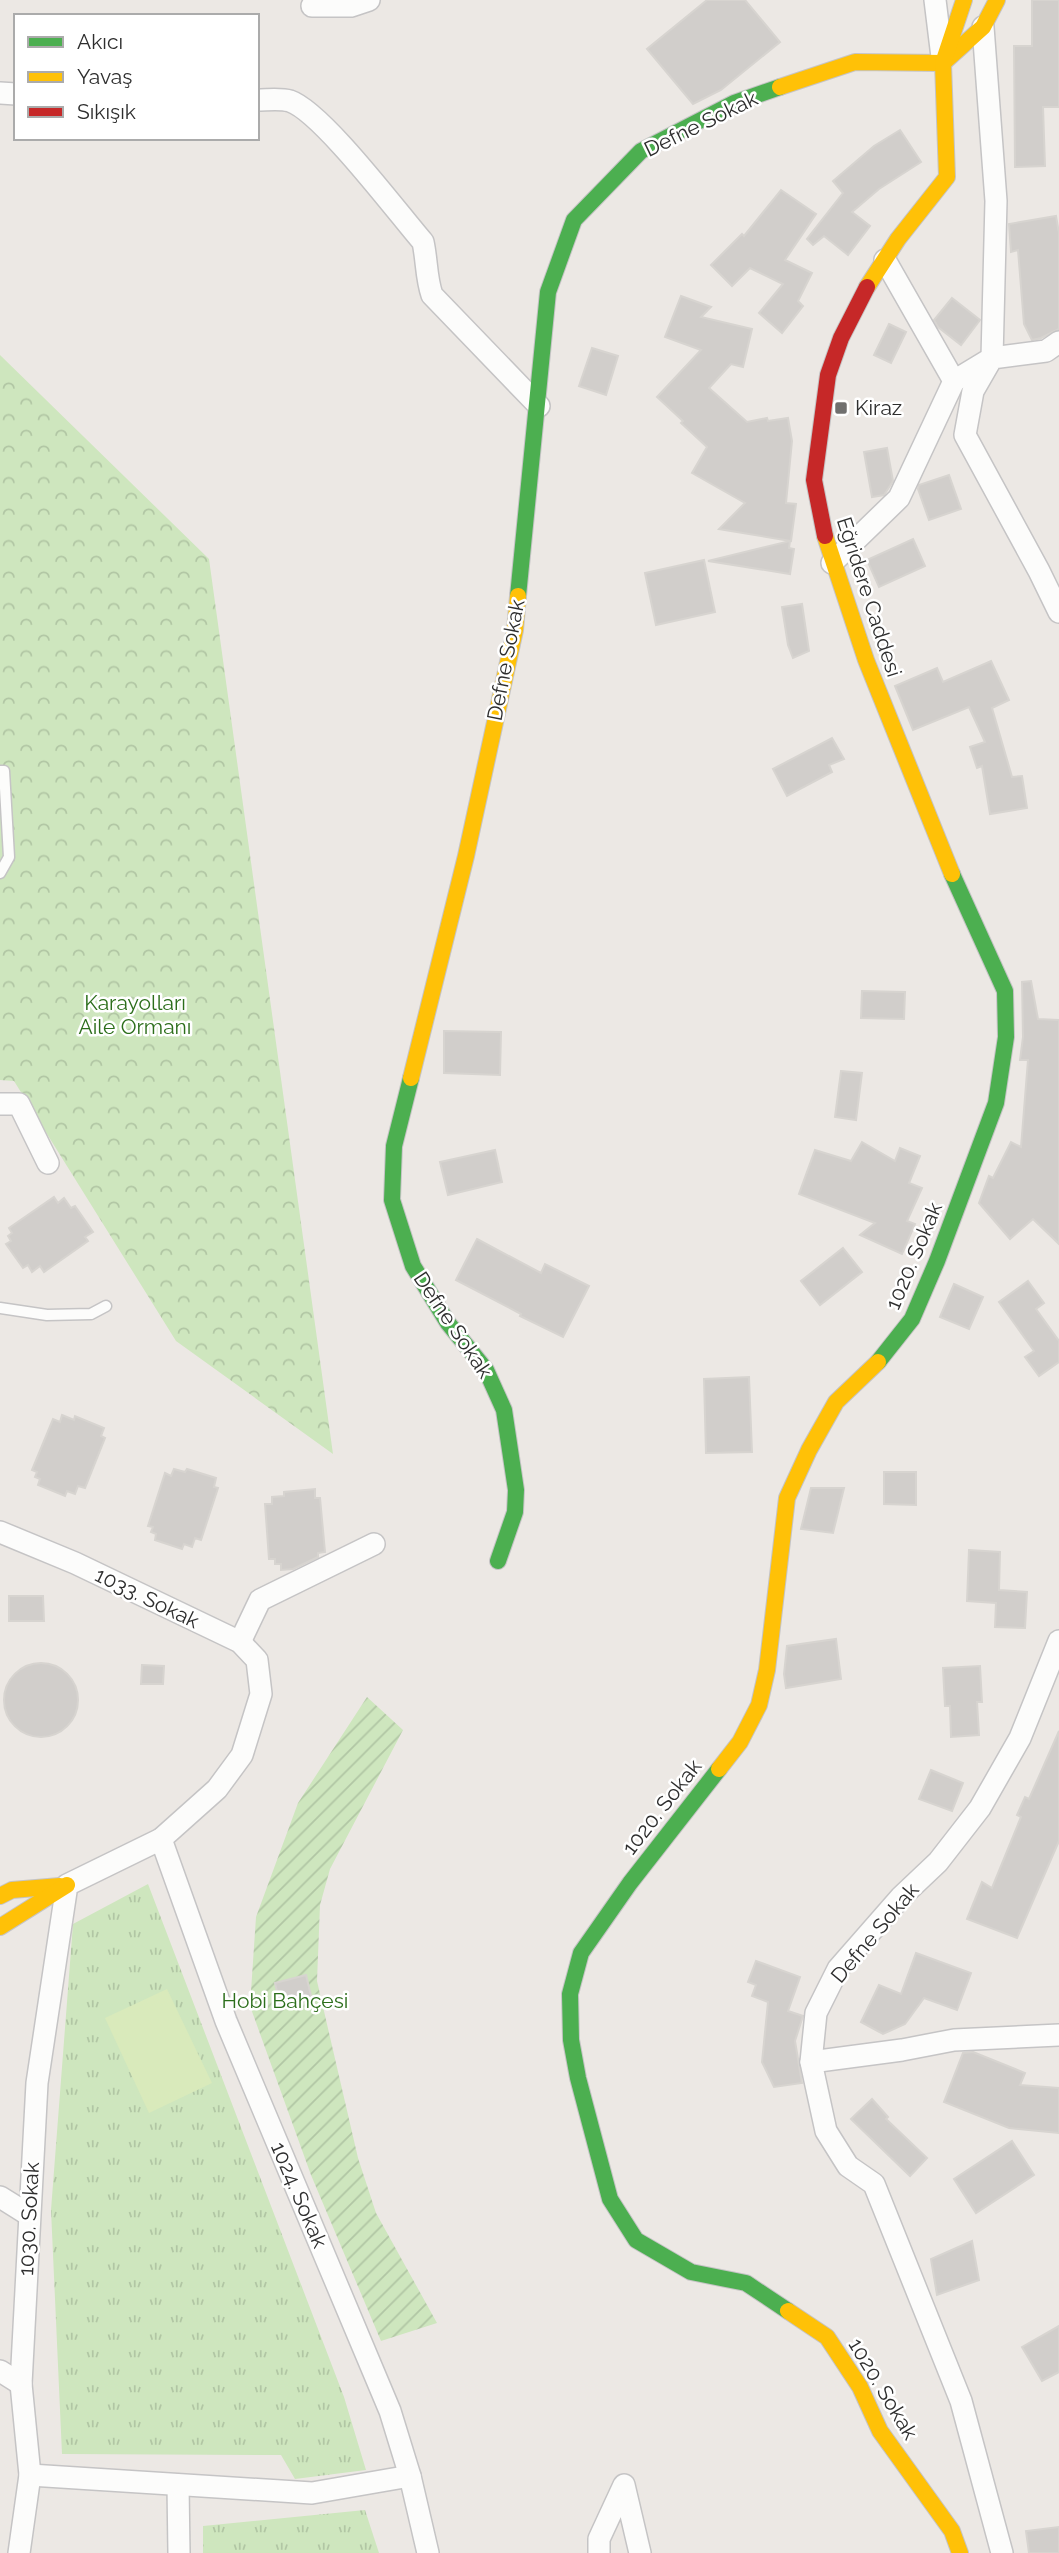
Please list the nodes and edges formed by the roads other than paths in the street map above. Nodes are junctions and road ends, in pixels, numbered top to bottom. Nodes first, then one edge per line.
1 (369, 0) edge
2 (935, 0) edge
3 (964, 0) edge
4 (997, 0) edge
5 (312, 6) dead end
6 (983, 27) junction
7 (943, 63) junction
8 (259, 100) edge
9 (886, 260) junction
10 (1059, 342) edge
11 (992, 358) junction
12 (954, 381) junction
13 (538, 405) junction
14 (832, 563) junction
15 (1059, 611) edge
16 (0, 771) edge
17 (0, 873) edge
18 (996, 971) joint
19 (0, 1104) edge
20 (48, 1163) dead end
21 (106, 1306) dead end
22 (0, 1308) edge
23 (0, 1532) edge
24 (374, 1544) dead end
25 (498, 1561) dead end
26 (1059, 1641) edge
27 (240, 1642) junction
28 (161, 1839) junction
29 (67, 1885) junction
30 (0, 1896) edge
31 (0, 1927) edge
32 (1059, 2035) edge
33 (811, 2062) junction
34 (0, 2197) edge
35 (29, 2215) junction
36 (0, 2371) edge
37 (21, 2384) junction
38 (30, 2475) junction
39 (410, 2476) junction
40 (178, 2485) junction
41 (0, 2532) edge
42 (19, 2549) edge
43 (179, 2553) edge
44 (428, 2553) edge
45 (598, 2553) edge
46 (640, 2553) edge
47 (960, 2553) edge
48 (1002, 2553) edge

1 - 5 street
2 - 7 street
3 - 7 street, Eğridere Caddesi
4 - 6 street
6 - 7 street
6 - 11 street
7 - 9 street, Eğridere Caddesi
7 - 13 street, Defne Sokak
8 - 13 street
9 - 12 street
9 - 14 street, Eğridere Caddesi
10 - 11 street
11 - 12 street
11 - 15 street
12 - 14 street
13 - 25 street, Defne Sokak
14 - 18 street, Eğridere Caddesi
16 - 17 lane
18 - 47 street, 1020. Sokak
19 - 20 street
21 - 22 lane
23 - 27 street, 1033. Sokak
24 - 27 street
26 - 33 street, Defne Sokak
27 - 28 street
28 - 29 street
28 - 39 street, 1024. Sokak
29 - 30 street
29 - 31 street
29 - 35 street, 1030. Sokak
32 - 33 street
33 - 48 street, Defne Sokak
34 - 35 street
35 - 37 street, 1030. Sokak
36 - 37 street
37 - 38 street, 1030. Sokak
38 - 40 street
38 - 42 street, 1030. Sokak
39 - 40 street
39 - 44 street, 1024. Sokak
40 - 43 street
41 - 42 street
45 - 46 street

